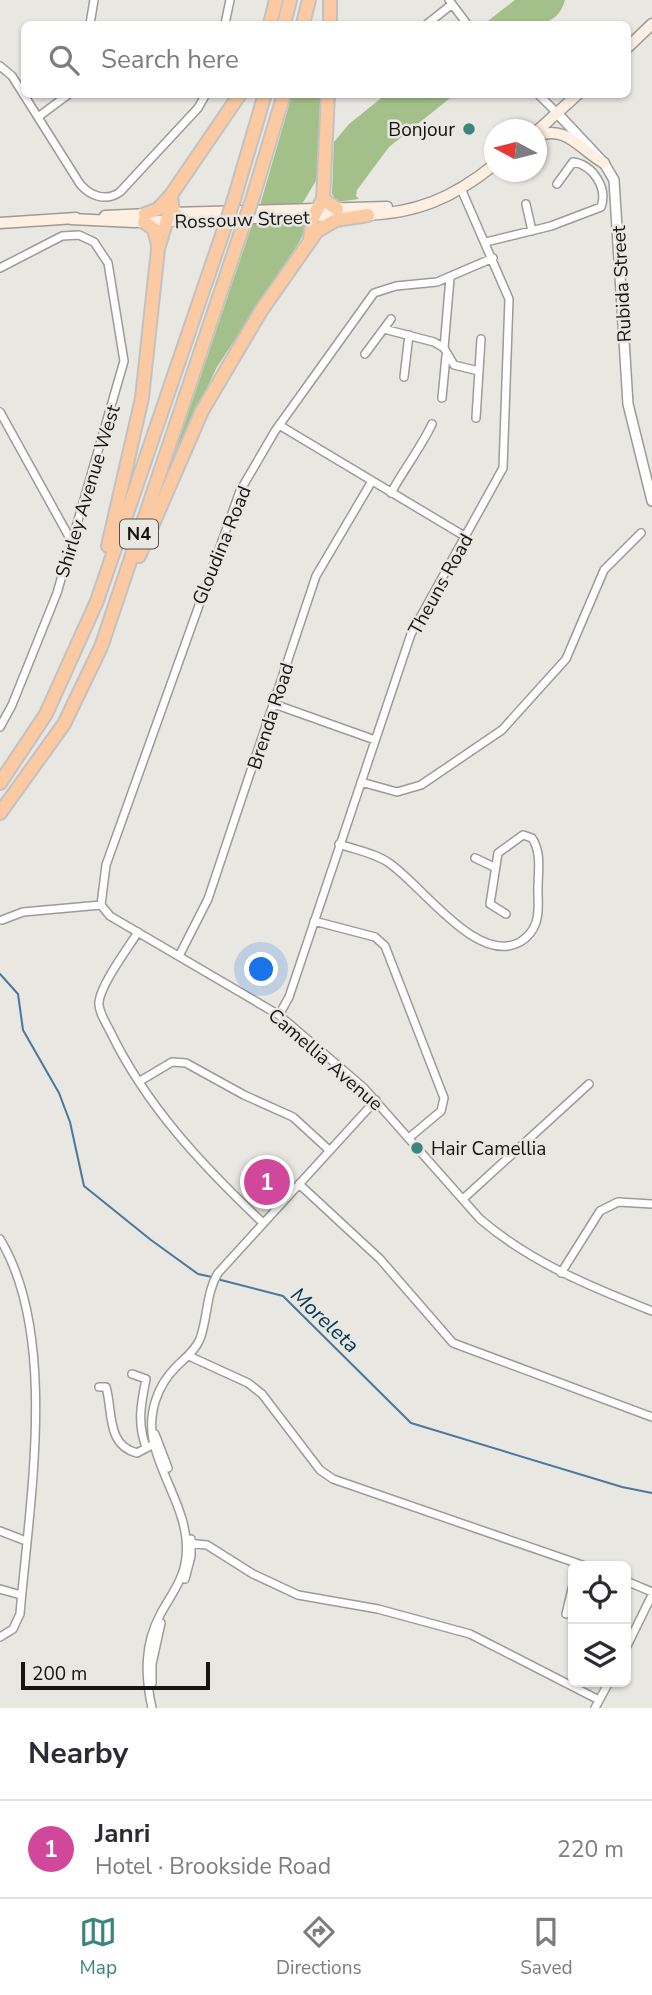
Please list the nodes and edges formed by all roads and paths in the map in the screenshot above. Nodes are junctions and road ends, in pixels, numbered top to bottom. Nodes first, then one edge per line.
1 (94, 0) edge
2 (230, 0) edge
3 (276, 0) edge
4 (290, 0) edge
5 (309, 0) edge
6 (330, 0) edge
7 (450, 2) edge
8 (90, 21) edge
9 (226, 21) edge
10 (271, 21) edge
11 (285, 21) edge
12 (304, 21) edge
13 (330, 21) edge
14 (430, 21) edge
15 (465, 21) edge
16 (652, 24) edge
17 (631, 44) edge
18 (0, 66) edge
19 (21, 90) edge
20 (26, 98) edge
21 (64, 98) edge
22 (204, 98) edge
23 (237, 98) edge
24 (264, 98) edge
25 (283, 98) edge
26 (328, 98) edge
27 (542, 98) edge
28 (574, 98) edge
29 (558, 114) junction
30 (38, 117) junction
31 (547, 124) edge
32 (547, 133) edge
33 (604, 163) junction
34 (484, 174) edge
35 (557, 184) dead end
36 (462, 191) junction
37 (171, 195) junction
38 (526, 204) dead end
39 (319, 208) junction
40 (413, 208) junction
41 (337, 209) joint
42 (299, 210) joint
43 (368, 215) junction
44 (169, 216) junction
45 (144, 218) junction
46 (184, 220) joint
47 (0, 223) edge
48 (532, 231) junction
49 (486, 242) junction
50 (307, 243) junction
51 (158, 249) junction
52 (493, 258) junction
53 (0, 268) edge
54 (450, 278) junction
55 (391, 319) dead end
56 (384, 328) junction
57 (409, 335) junction
58 (481, 339) dead end
59 (445, 352) junction
60 (365, 354) dead end
61 (479, 371) junction
62 (404, 377) dead end
63 (442, 398) dead end
64 (0, 412) edge
65 (477, 418) dead end
66 (432, 424) dead end
67 (279, 425) junction
68 (372, 481) junction
69 (391, 493) junction
70 (652, 501) edge
71 (641, 533) dead end
72 (466, 537) junction
73 (72, 542) junction
74 (97, 601) junction
75 (101, 646) junction
76 (274, 704) junction
77 (1, 721) edge
78 (375, 740) junction
79 (361, 782) junction
80 (0, 783) edge
81 (0, 813) edge
82 (339, 844) junction
83 (475, 858) dead end
84 (494, 867) junction
85 (101, 905) junction
86 (506, 914) dead end
87 (2, 920) dead end
88 (314, 921) junction
89 (138, 932) junction
90 (179, 956) junction
91 (279, 1015) junction
92 (140, 1081) junction
93 (589, 1084) dead end
94 (376, 1100) junction
95 (410, 1138) junction
96 (329, 1150) junction
97 (299, 1184) junction
98 (463, 1199) junction
99 (652, 1204) edge
100 (262, 1222) junction
101 (0, 1238) edge
102 (561, 1273) junction
103 (652, 1311) edge
104 (189, 1356) junction
105 (132, 1374) dead end
106 (99, 1387) dead end
107 (142, 1394) junction
108 (155, 1399) junction
109 (652, 1417) edge
110 (152, 1426) junction
111 (150, 1446) junction
112 (0, 1531) edge
113 (26, 1541) junction
114 (189, 1543) junction
115 (569, 1561) edge
116 (631, 1584) edge
117 (0, 1589) edge
118 (652, 1594) edge
119 (21, 1595) junction
120 (568, 1606) edge
121 (566, 1614) dead end
122 (0, 1637) edge
123 (631, 1638) edge
124 (606, 1687) edge
125 (599, 1700) junction
126 (155, 1708) edge
127 (595, 1708) edge

1 - 8 street
2 - 9 street
3 - 10 highway
4 - 11 highway
5 - 12 highway
6 - 13 highway
7 - 14 street
7 - 15 street
16 - 17 main road
18 - 19 street
20 - 30 street
21 - 30 street
22 - 30 street
23 - 37 highway
24 - 74 highway, N4, bridge
25 - 75 highway, N4, bridge
26 - 39 highway
27 - 29 street, Rubida Street
28 - 29 main road
29 - 31 main road
29 - 33 street, Rubida Street
32 - 33 main road
33 - 70 street, Rubida Street
34 - 36 main road, Rossouw Street
35 - 48 street
36 - 40 main road, Rossouw Street
36 - 49 street, Theuns Road
37 - 44 highway
37 - 45 highway
38 - 48 street
39 - 41 highway
39 - 42 highway
39 - 43 main road, Rossouw Street
39 - 46 main road, Rossouw Street
39 - 50 highway
40 - 41 main road, Rossouw Street
40 - 43 main road, Rossouw Street
42 - 44 main road, Rossouw Street
43 - 50 highway
44 - 45 main road, Rossouw Street
44 - 46 highway
44 - 51 highway
45 - 47 main road, Rossouw Street
45 - 51 highway
48 - 49 street
49 - 52 street, Theuns Road
50 - 75 highway
51 - 74 highway
52 - 54 street, Gloudina Road
52 - 72 street, Theuns Road
53 - 73 street, Shirley Avenue West
54 - 59 street
54 - 67 street, Gloudina Road
55 - 56 street
56 - 57 street
56 - 60 street
57 - 59 street
57 - 62 street
58 - 61 street
59 - 61 street
59 - 63 street
61 - 65 street
64 - 73 street
66 - 69 street
67 - 68 street
67 - 85 street, Gloudina Road
68 - 69 street
68 - 76 street, Brenda Road
69 - 72 street
71 - 79 street
72 - 78 street, Theuns Road
73 - 77 street, Shirley Avenue West
74 - 80 highway, N4
75 - 81 highway, N4
76 - 78 street
76 - 90 street, Brenda Road
78 - 79 street, Theuns Road
79 - 82 street, Theuns Road
82 - 84 street
82 - 88 street, Theuns Road
83 - 84 street
84 - 86 street
85 - 87 street
85 - 89 street, Camellia Avenue
88 - 91 street, Theuns Road
88 - 95 street
89 - 90 street, Camellia Avenue
89 - 92 street
90 - 91 street, Camellia Avenue
91 - 94 street, Camellia Avenue
92 - 96 street
92 - 100 street
93 - 98 street
94 - 95 street, Camellia Avenue
94 - 96 street
95 - 98 street, Camellia Avenue
96 - 97 street
97 - 100 street
97 - 109 street
98 - 102 street, Camellia Avenue
99 - 102 street
100 - 104 street
101 - 113 street
102 - 103 street, Camellia Avenue
104 - 108 street
104 - 115 street
105 - 107 street
106 - 111 street
107 - 108 street
107 - 111 street
108 - 110 street
110 - 111 street
110 - 114 street
111 - 114 street
112 - 113 street
113 - 119 street
114 - 125 street
114 - 126 street
116 - 118 street
117 - 119 street
118 - 123 street
119 - 122 street
120 - 121 street
124 - 125 street
125 - 127 street

